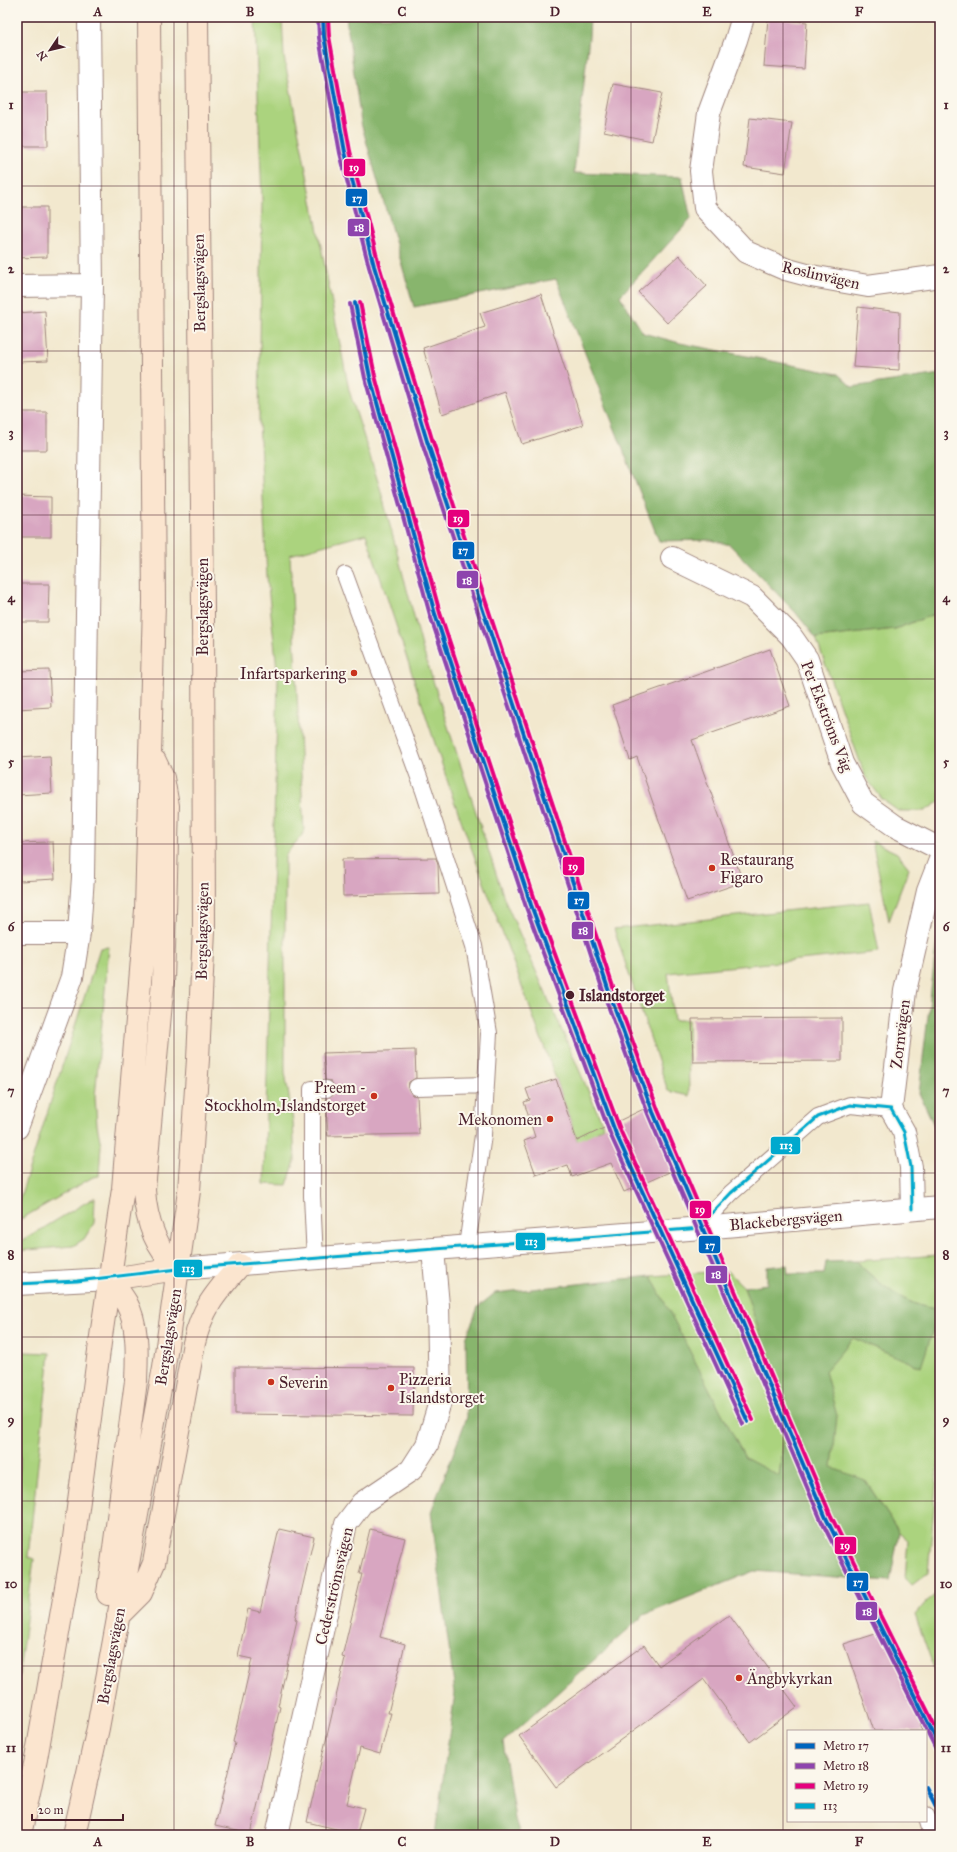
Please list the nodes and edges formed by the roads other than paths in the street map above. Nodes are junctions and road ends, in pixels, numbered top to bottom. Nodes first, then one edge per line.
1 (89, 17) edge
2 (149, 17) edge
3 (196, 17) edge
4 (743, 17) edge
5 (940, 276) edge
6 (92, 285) junction
7 (17, 286) edge
8 (672, 558) dead end
9 (345, 575) dead end
10 (150, 748) junction
11 (940, 849) edge
12 (940, 860) edge
13 (17, 933) edge
14 (79, 933) junction
15 (486, 1085) junction
16 (417, 1087) dead end
17 (326, 1089) dead end
18 (891, 1109) junction
19 (17, 1128) edge
20 (940, 1207) edge
21 (912, 1209) junction
22 (702, 1228) junction
23 (468, 1246) junction
24 (433, 1250) junction
25 (315, 1258) junction
26 (240, 1265) junction
27 (178, 1269) junction
28 (110, 1279) junction
29 (17, 1284) edge
30 (118, 1616) junction
31 (104, 1696) junction
32 (927, 1818) edge
33 (20, 1835) edge
34 (74, 1835) edge
35 (277, 1835) edge
36 (932, 1835) edge

1 - 6 street
2 - 10 main road
3 - 27 main road, Bergslagsvägen
4 - 5 street, Roslinvägen
6 - 7 street
6 - 14 street
8 - 11 street, Per Ekströms Väg
9 - 15 lane
10 - 27 main road
10 - 28 main road
12 - 18 street, Zornvägen
13 - 14 street
14 - 19 street
15 - 16 lane
15 - 23 lane
17 - 25 lane
18 - 21 street
18 - 22 lane
20 - 21 street, Blackebergsvägen
21 - 22 street, Blackebergsvägen
22 - 23 street, Blackebergsvägen
23 - 24 street, Blackebergsvägen
24 - 25 street, Blackebergsvägen
24 - 35 street, Cederströmsvägen
25 - 26 street, Blackebergsvägen
26 - 27 street, Blackebergsvägen
26 - 30 main road
27 - 28 main road
27 - 30 main road, Bergslagsvägen
28 - 29 street
28 - 31 main road
28 - 33 main road
30 - 31 main road, Bergslagsvägen
31 - 34 main road, Bergslagsvägen
32 - 36 lane

